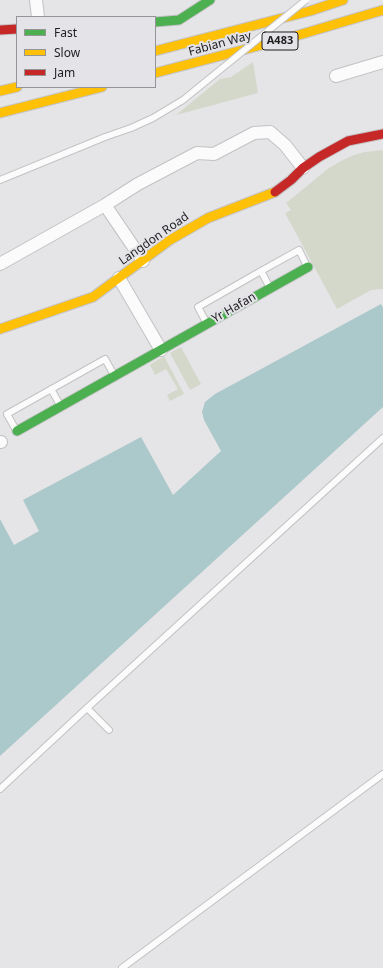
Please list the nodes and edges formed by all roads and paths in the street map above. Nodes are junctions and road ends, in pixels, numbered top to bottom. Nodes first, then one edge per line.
1 (36, 0) edge
2 (210, 0) edge
3 (306, 0) edge
4 (344, 0) edge
5 (383, 10) edge
6 (38, 16) edge
7 (156, 22) edge
8 (16, 29) edge
9 (0, 30) edge
10 (156, 51) edge
11 (383, 62) edge
12 (156, 73) edge
13 (336, 76) dead end
14 (16, 87) edge
15 (98, 88) edge
16 (0, 91) edge
17 (0, 113) edge
18 (383, 134) edge
19 (303, 168) junction
20 (0, 180) edge
21 (105, 205) junction
22 (143, 261) junction
23 (0, 264) edge
24 (308, 266) joint
25 (261, 271) junction
26 (119, 278) junction
27 (270, 288) junction
28 (207, 324) junction
29 (0, 329) edge
30 (161, 350) junction
31 (114, 376) junction
32 (51, 389) junction
33 (60, 406) junction
34 (17, 431) joint
35 (383, 438) edge
36 (87, 708) junction
37 (109, 730) dead end
38 (383, 774) edge
39 (0, 789) edge
40 (122, 968) edge

1 - 6 street
2 - 7 main road
3 - 20 lane, bridge
4 - 10 main road, Fabian Way / A483
5 - 12 main road, Fabian Way / A483
8 - 9 main road
11 - 13 street
14 - 16 main road
15 - 17 main road
18 - 19 main road, Langdon Road
19 - 21 street
19 - 22 main road, Langdon Road
21 - 22 street
21 - 23 street
22 - 26 main road, Langdon Road
24 - 25 lane
24 - 27 main road, Yr Hafan
25 - 27 lane
25 - 28 lane
26 - 29 main road, Langdon Road
26 - 30 street
27 - 28 main road, Yr Hafan
28 - 30 main road, Yr Hafan
30 - 31 main road, Yr Hafan
31 - 32 lane
31 - 33 main road, Yr Hafan
32 - 33 lane
32 - 34 lane
33 - 34 main road, Yr Hafan
35 - 36 lane
36 - 37 lane
36 - 39 lane
38 - 40 lane

